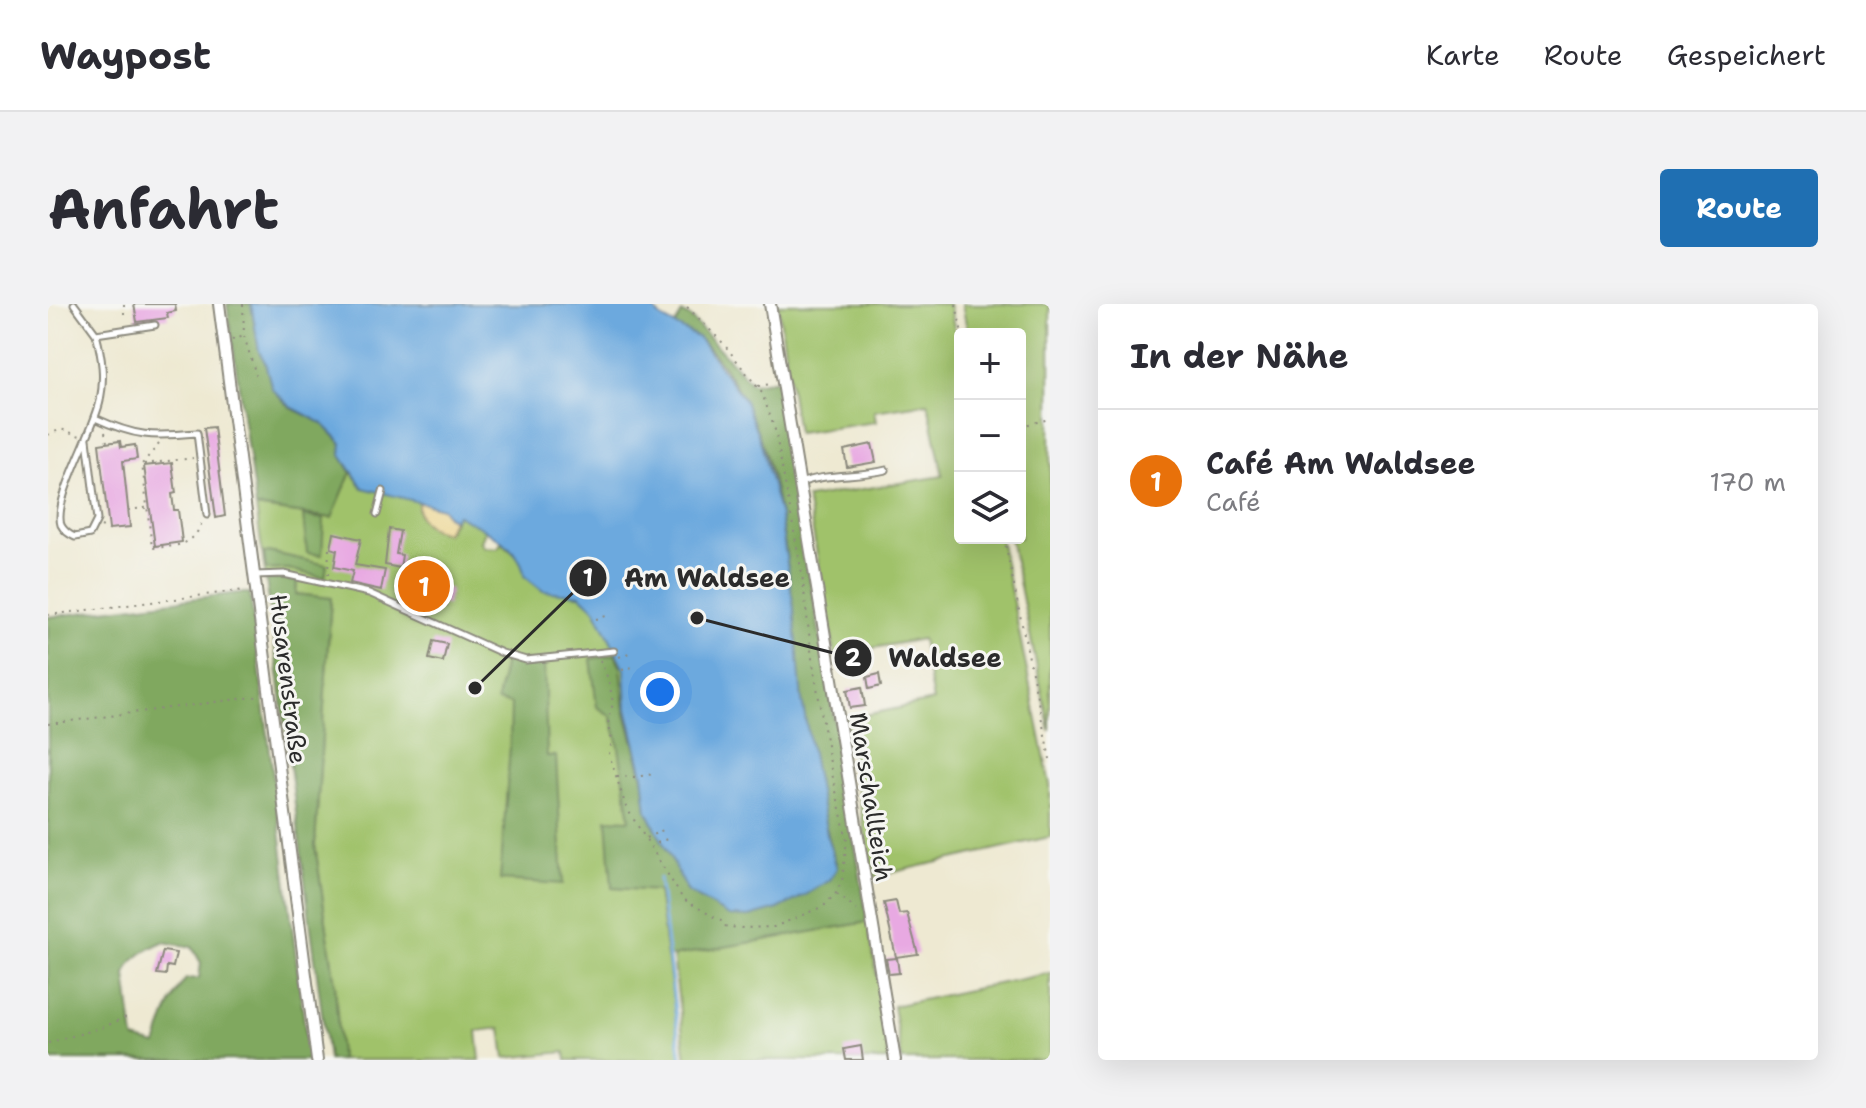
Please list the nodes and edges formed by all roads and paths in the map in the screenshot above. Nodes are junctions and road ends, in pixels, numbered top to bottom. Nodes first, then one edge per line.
1 (74, 304) edge
2 (124, 304) edge
3 (219, 304) edge
4 (243, 304) edge
5 (684, 304) edge
6 (770, 304) edge
7 (956, 304) edge
8 (155, 325) dead end
9 (961, 328) edge
10 (125, 329) junction
11 (96, 334) junction
12 (256, 375) dead end
13 (782, 382) junction
14 (757, 386) junction
15 (95, 418) junction
16 (1050, 419) edge
17 (104, 422) junction
18 (1026, 425) edge
19 (48, 435) edge
20 (163, 436) junction
21 (87, 439) junction
22 (107, 442) dead end
23 (200, 457) junction
24 (142, 464) junction
25 (886, 470) dead end
26 (799, 483) junction
27 (383, 491) dead end
28 (149, 507) junction
29 (128, 510) dead end
30 (377, 514) dead end
31 (207, 515) joint
32 (96, 524) junction
33 (114, 533) dead end
34 (1005, 544) edge
35 (329, 548) dead end
36 (254, 575) junction
37 (328, 583) junction
38 (243, 590) dead end
39 (424, 599) dead end
40 (48, 615) edge
41 (420, 615) junction
42 (606, 616) dead end
43 (596, 619) dead end
44 (629, 653) dead end
45 (591, 654) junction
46 (615, 654) joint
47 (636, 666) dead end
48 (622, 670) dead end
49 (269, 695) junction
50 (48, 724) edge
51 (1050, 759) edge
52 (654, 774) dead end
53 (617, 776) junction
54 (663, 830) dead end
55 (646, 838) junction
56 (667, 839) dead end
57 (657, 843) dead end
58 (836, 893) junction
59 (871, 920) junction
60 (130, 1015) dead end
61 (48, 1043) edge
62 (317, 1060) edge
63 (895, 1060) edge

1 - 11 lane
2 - 10 path
3 - 36 street, Husarenstraße
4 - 12 path
5 - 14 path
6 - 13 street, Marschallteich
7 - 9 path
8 - 10 lane
10 - 11 lane
11 - 15 lane
13 - 14 path
13 - 26 street, Marschallteich
14 - 58 path
15 - 17 lane
15 - 21 lane
16 - 18 path
17 - 20 lane
17 - 22 path
19 - 21 path
20 - 23 lane
20 - 24 path
21 - 32 lane
21 - 32 lane
23 - 24 path
23 - 31 lane
24 - 28 path
25 - 26 lane
26 - 59 street, Marschallteich
27 - 30 lane
28 - 29 path
28 - 31 path
32 - 33 path
34 - 51 path
35 - 37 path
36 - 37 lane
36 - 49 street, Husarenstraße
37 - 41 lane
38 - 40 path
39 - 41 path
41 - 45 lane
42 - 43 path
44 - 46 path
45 - 46 lane
45 - 53 path
47 - 48 path
49 - 50 path
49 - 62 street, Husarenstraße
52 - 53 path
53 - 55 path
54 - 55 path
55 - 58 path
56 - 57 path
58 - 59 path
59 - 63 street, Marschallteich
60 - 61 path

